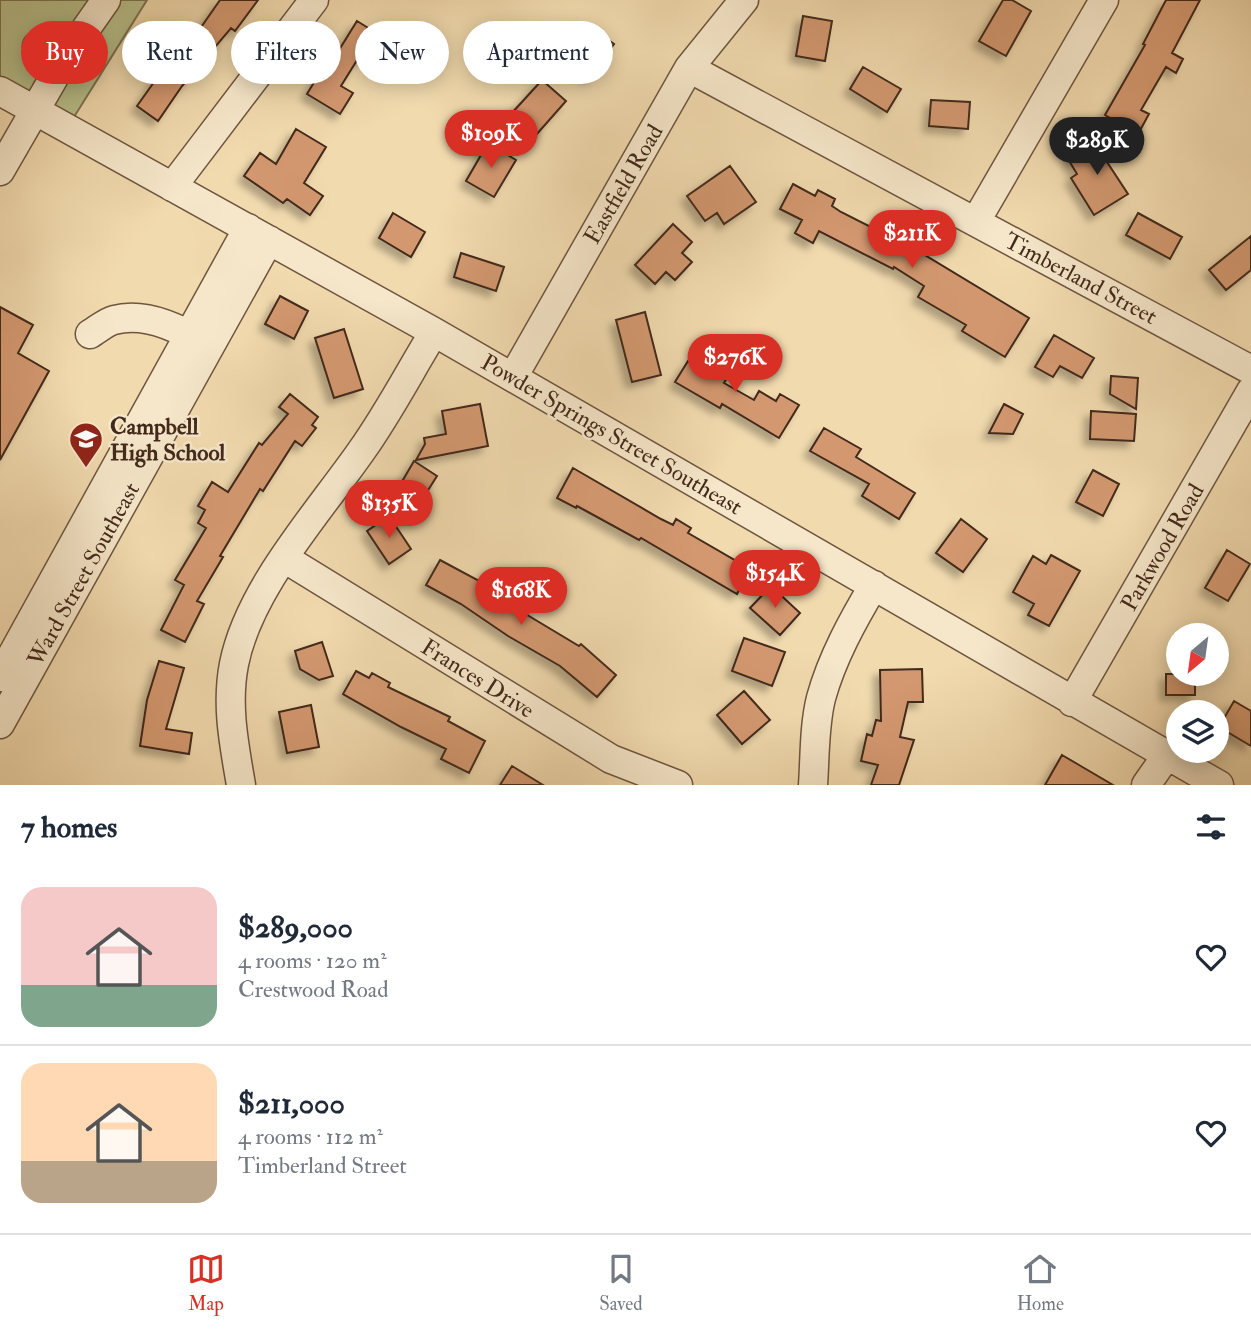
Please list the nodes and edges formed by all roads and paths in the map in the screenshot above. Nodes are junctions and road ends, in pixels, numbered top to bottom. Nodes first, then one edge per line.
1 (106, 0) edge
2 (314, 0) edge
3 (744, 0) edge
4 (1104, 0) edge
5 (91, 21) edge
6 (689, 68) junction
7 (50, 84) edge
8 (0, 91) edge
9 (35, 111) junction
10 (0, 171) edge
11 (172, 187) junction
12 (976, 221) junction
13 (258, 234) junction
14 (434, 332) junction
15 (90, 334) dead end
16 (200, 341) junction
17 (1251, 370) edge
18 (513, 377) junction
19 (1251, 391) edge
20 (284, 558) junction
21 (874, 584) junction
22 (30, 670) junction
23 (0, 678) edge
24 (1072, 702) junction
25 (0, 724) edge
26 (1166, 754) edge
27 (1166, 756) edge
28 (1181, 763) edge
29 (241, 785) edge
30 (678, 785) edge
31 (813, 785) edge
32 (1146, 785) edge
33 (1219, 785) edge

1 - 5 street
2 - 11 street
3 - 6 street, Eastfield Road
4 - 12 street
6 - 12 street, Timberland Street
6 - 18 street, Eastfield Road
7 - 9 street
8 - 9 street, Powder Springs Street Southeast
9 - 10 street
9 - 11 street, Powder Springs Street Southeast
11 - 13 street, Powder Springs Street Southeast
12 - 17 street, Timberland Street
13 - 14 street, Powder Springs Street Southeast
13 - 16 street, Ward Street Southeast
14 - 18 street, Powder Springs Street Southeast
14 - 20 street
15 - 16 street
16 - 22 street, Ward Street Southeast
16 - 23 street, Ward Street Southeast
18 - 21 street, Powder Springs Street Southeast
19 - 24 street, Parkwood Road
20 - 29 street
20 - 30 street, Frances Drive
21 - 24 street, Powder Springs Street Southeast
21 - 31 street
22 - 23 street
22 - 25 street, Ward Street Southeast
24 - 26 street, Powder Springs Street Southeast
27 - 32 street
28 - 33 street, Powder Springs Street Southeast

